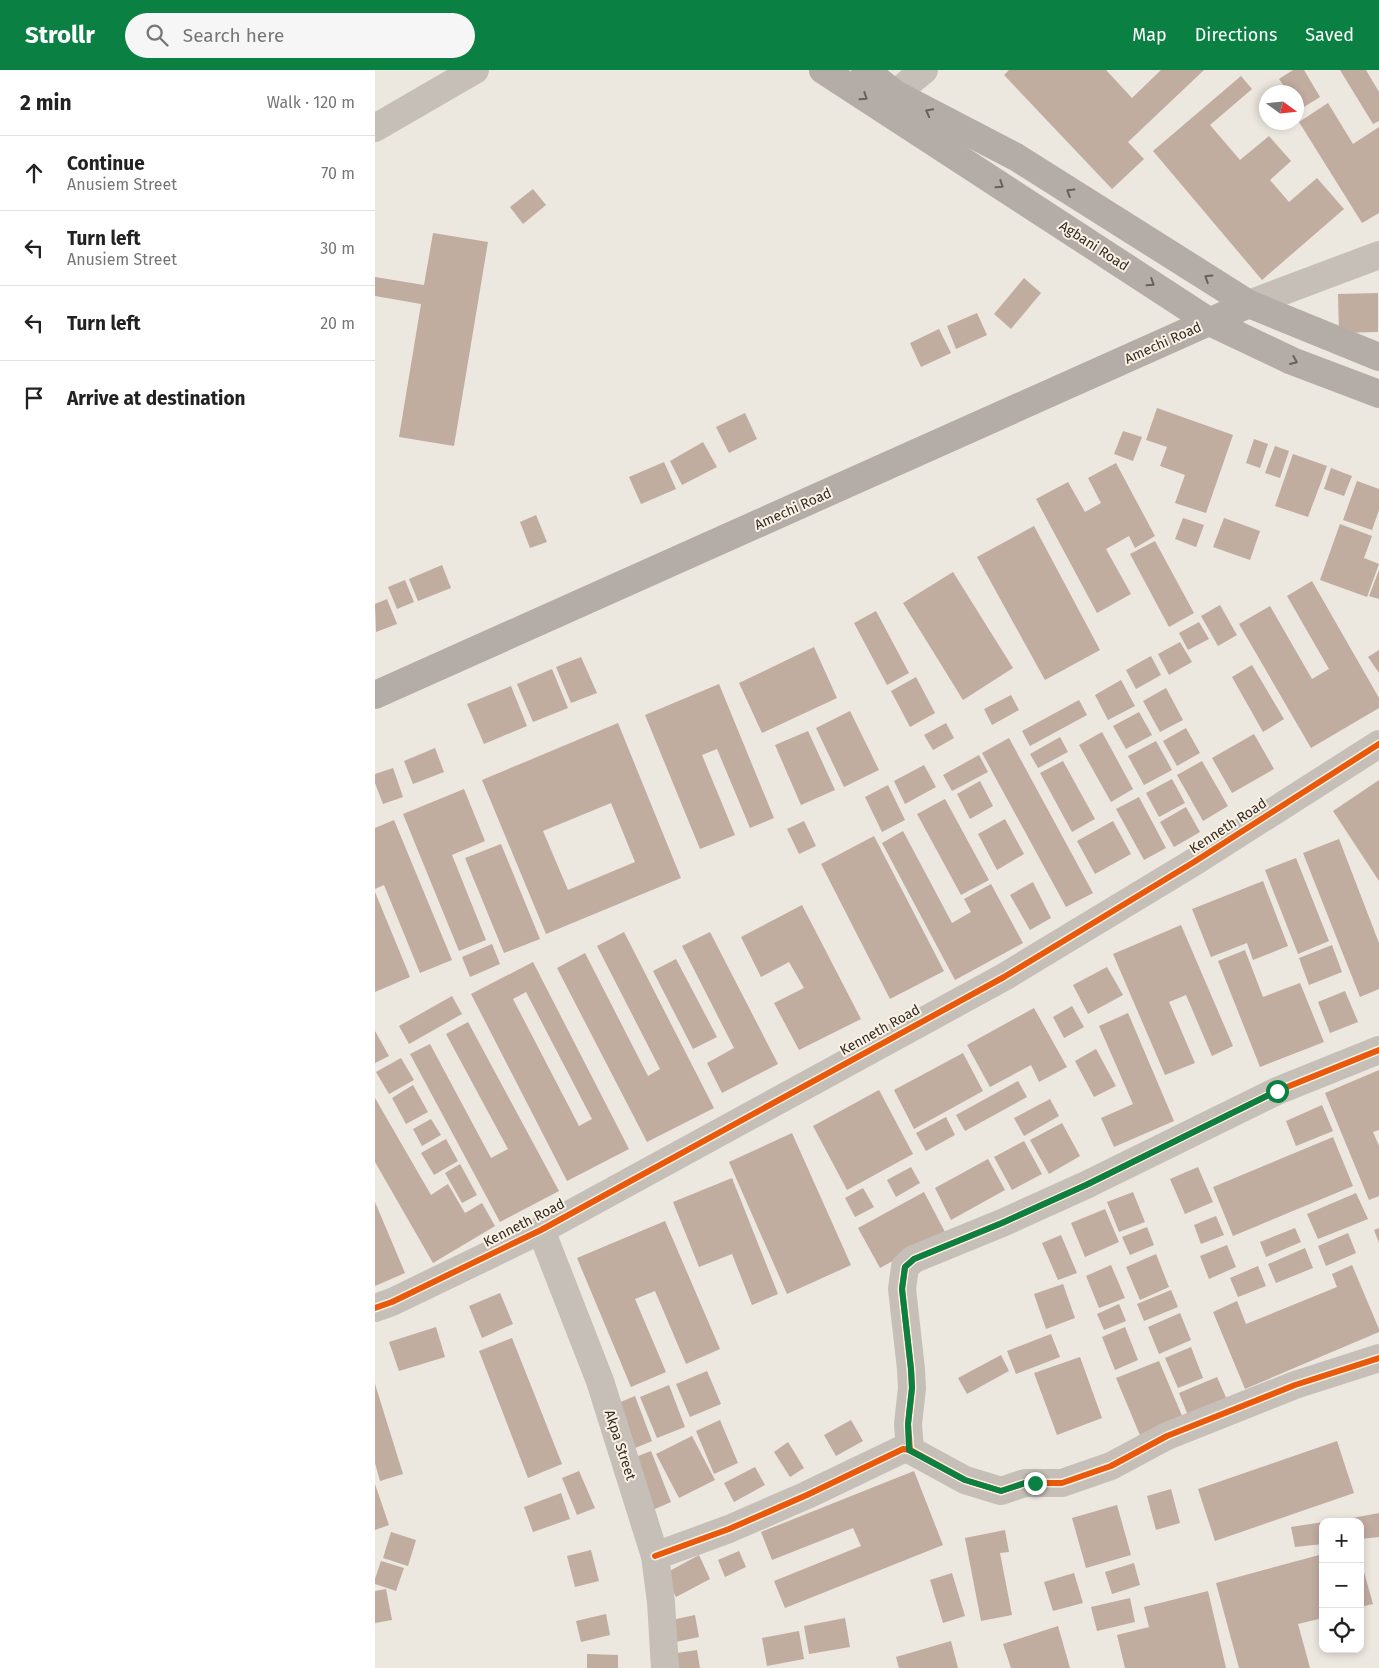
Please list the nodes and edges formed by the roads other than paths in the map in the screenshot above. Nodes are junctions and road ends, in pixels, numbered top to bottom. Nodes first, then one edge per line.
1 (475, 70) edge
2 (823, 70) edge
3 (865, 70) edge
4 (924, 70) edge
5 (895, 94) junction
6 (375, 128) edge
7 (1379, 255) edge
8 (1249, 304) junction
9 (1210, 322) junction
10 (1379, 357) edge
11 (1379, 394) edge
12 (375, 695) edge
13 (1379, 744) edge
14 (1379, 1050) edge
15 (541, 1230) junction
16 (375, 1308) edge
17 (1379, 1358) edge
18 (909, 1450) junction
19 (655, 1556) junction
20 (665, 1668) edge

1 - 6 street
2 -> 9 main road, Agbani Road
3 - 5 main road
4 - 5 street
8 -> 5 main road
7 - 8 street
8 - 9 main road, Amechi Road
8 - 10 main road
9 -> 11 main road, Agbani Road
9 - 12 main road, Amechi Road
13 - 15 street, Kenneth Road
14 - 18 street
15 - 16 street, Kenneth Road
15 - 19 street, Akpa Street
17 - 18 street
18 - 19 street
19 - 20 street, Akpa Street

